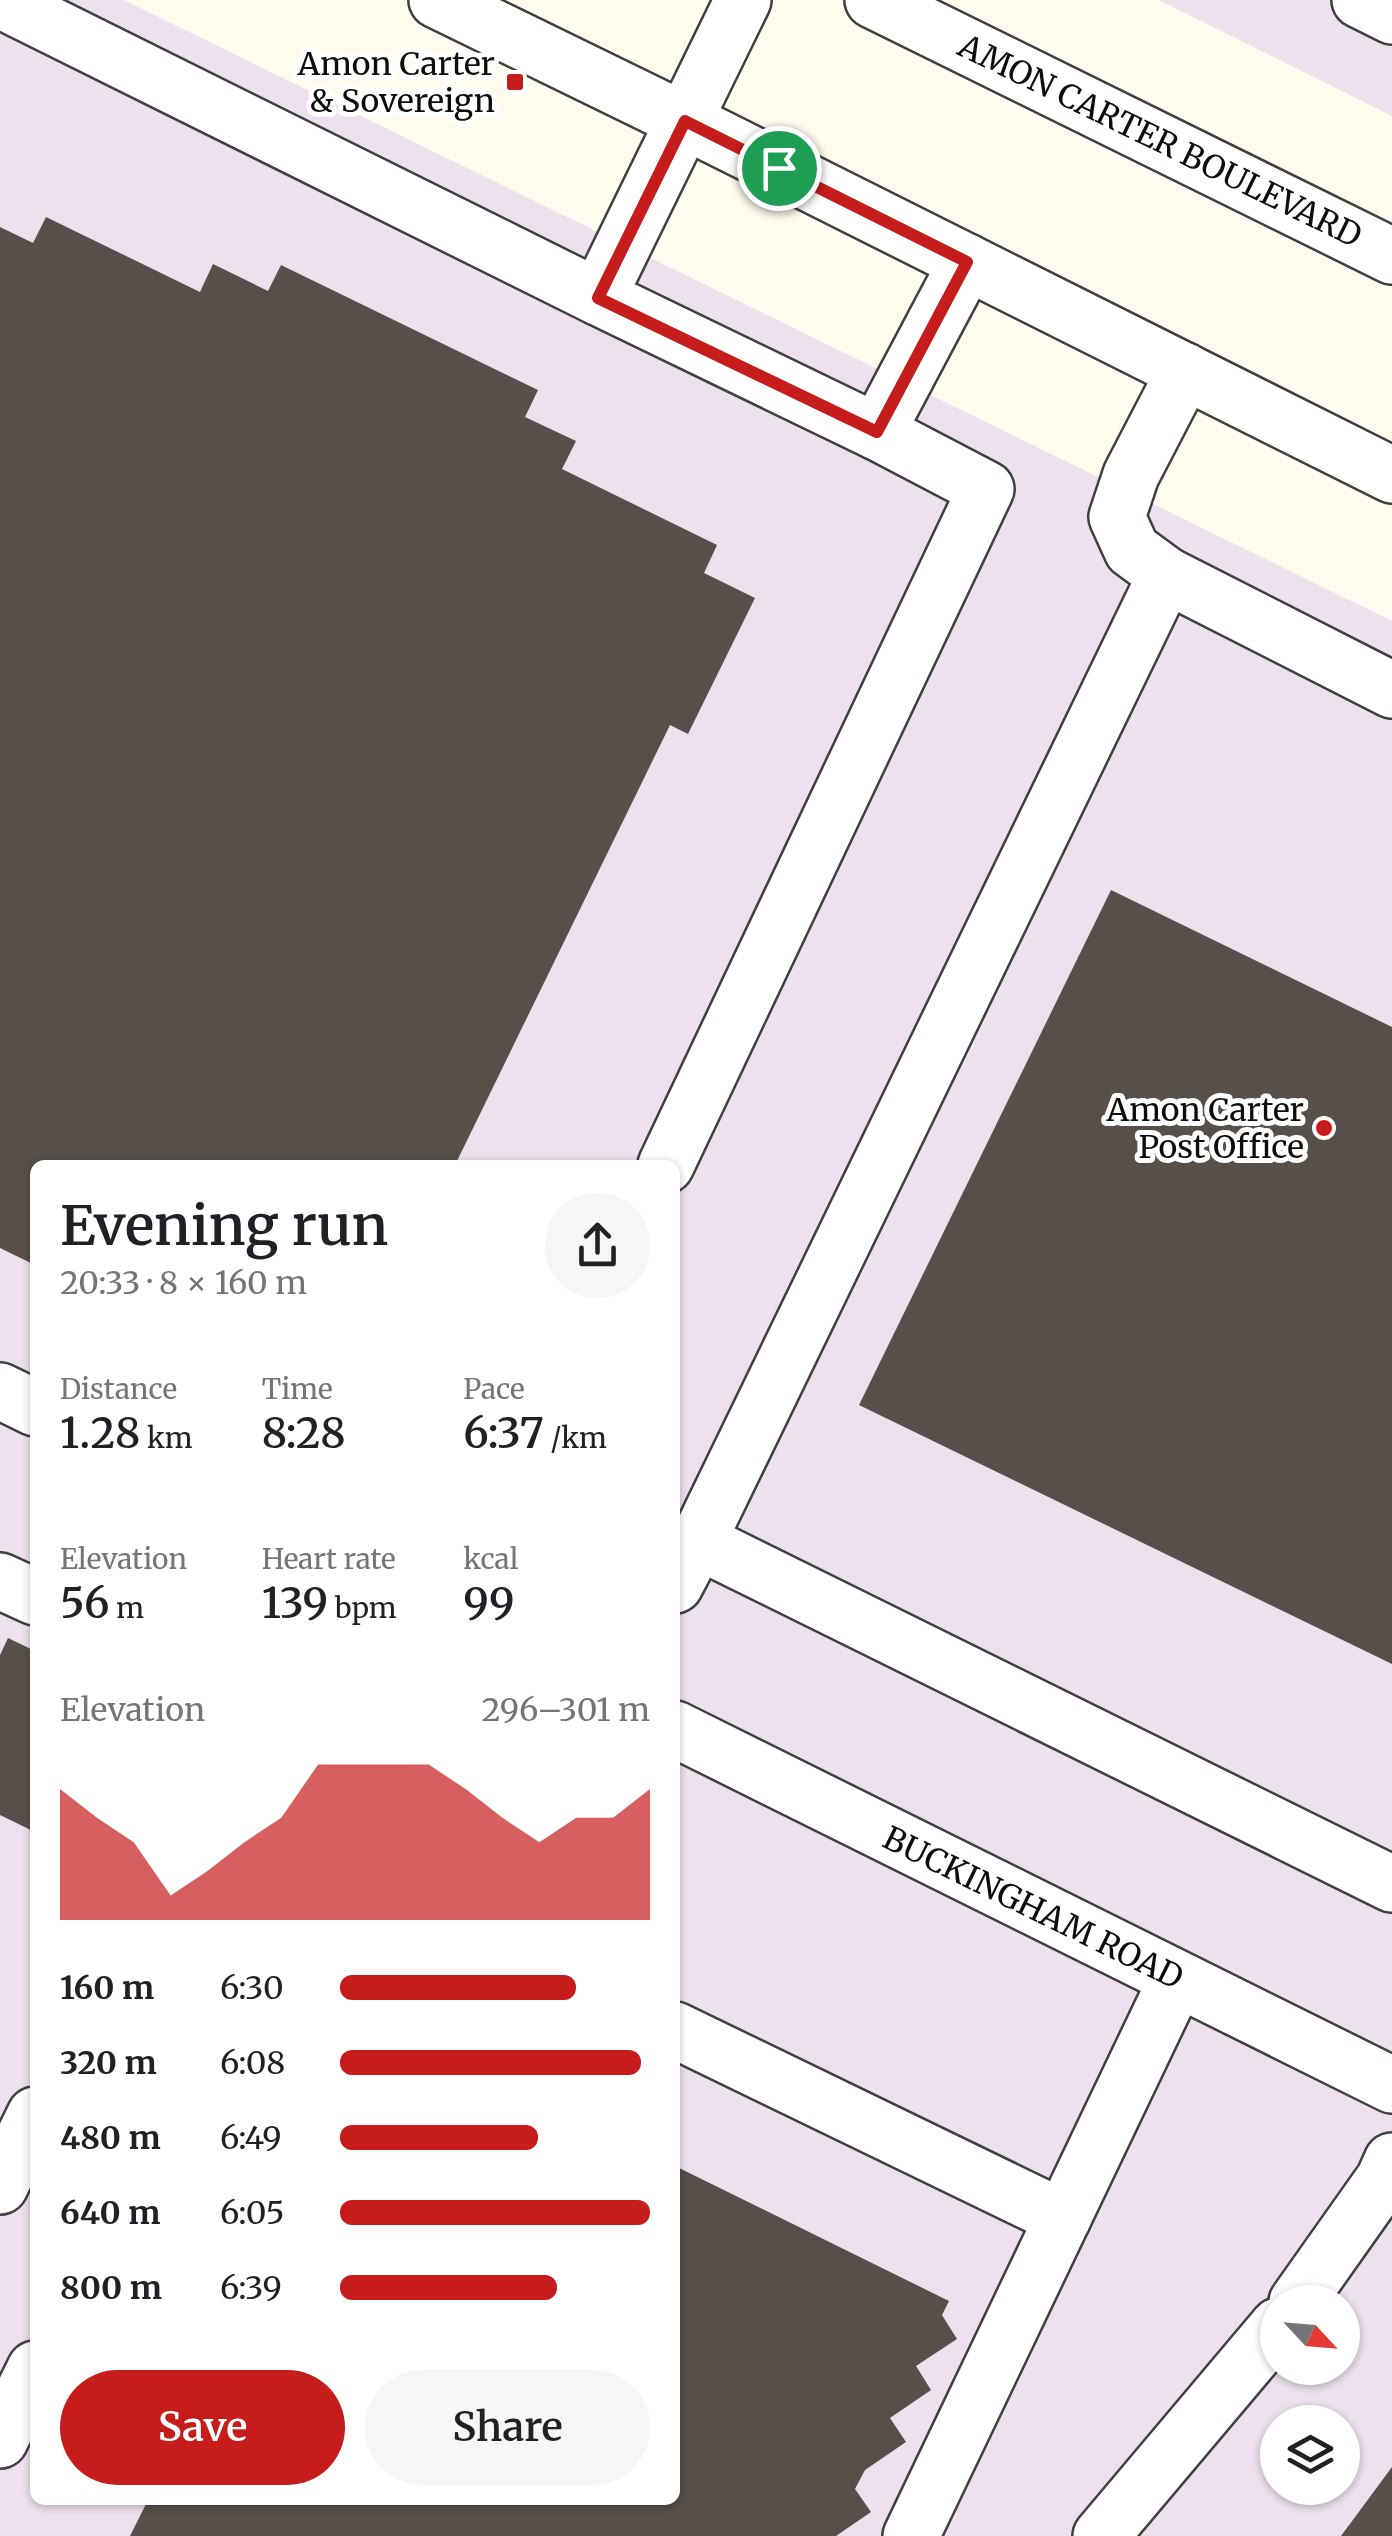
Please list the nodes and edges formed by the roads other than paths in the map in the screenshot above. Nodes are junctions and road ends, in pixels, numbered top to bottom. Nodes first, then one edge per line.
1 (0, 0) edge
2 (437, 0) edge
3 (743, 0) edge
4 (873, 0) edge
5 (1360, 0) edge
6 (1392, 16) edge
7 (685, 121) junction
8 (1392, 256) edge
9 (967, 262) junction
10 (598, 298) junction
11 (1185, 371) junction
12 (877, 432) junction
13 (1392, 474) edge
14 (1166, 575) junction
15 (1392, 690) edge
16 (668, 1160) edge
17 (0, 1391) edge
18 (30, 1406) edge
19 (687, 1563) edge
20 (0, 1581) edge
21 (30, 1595) edge
22 (680, 1731) edge
23 (1392, 1884) edge
24 (1177, 1979) junction
25 (680, 2032) edge
26 (1392, 2085) edge
27 (30, 2125) edge
28 (1392, 2161) edge
29 (0, 2186) edge
30 (1063, 2218) junction
31 (1310, 2285) edge
32 (1260, 2347) edge
33 (30, 2378) edge
34 (0, 2440) edge
35 (911, 2536) edge
36 (1100, 2536) edge

1 - 10 street
2 - 7 street
3 - 7 street
4 - 8 street, AMON CARTER BOULEVARD
5 - 6 street
7 - 9 street
7 - 10 street
9 - 11 street
9 - 12 street
10 - 12 street
11 - 13 street
11 - 14 street
12 - 16 street
14 - 15 street
14 - 19 street
17 - 18 street
19 - 23 street
20 - 21 street
22 - 24 street, BUCKINGHAM ROAD
24 - 26 street, BUCKINGHAM ROAD
24 - 30 street
25 - 30 street
27 - 29 street
28 - 31 street
30 - 35 street
32 - 36 street
33 - 34 street

